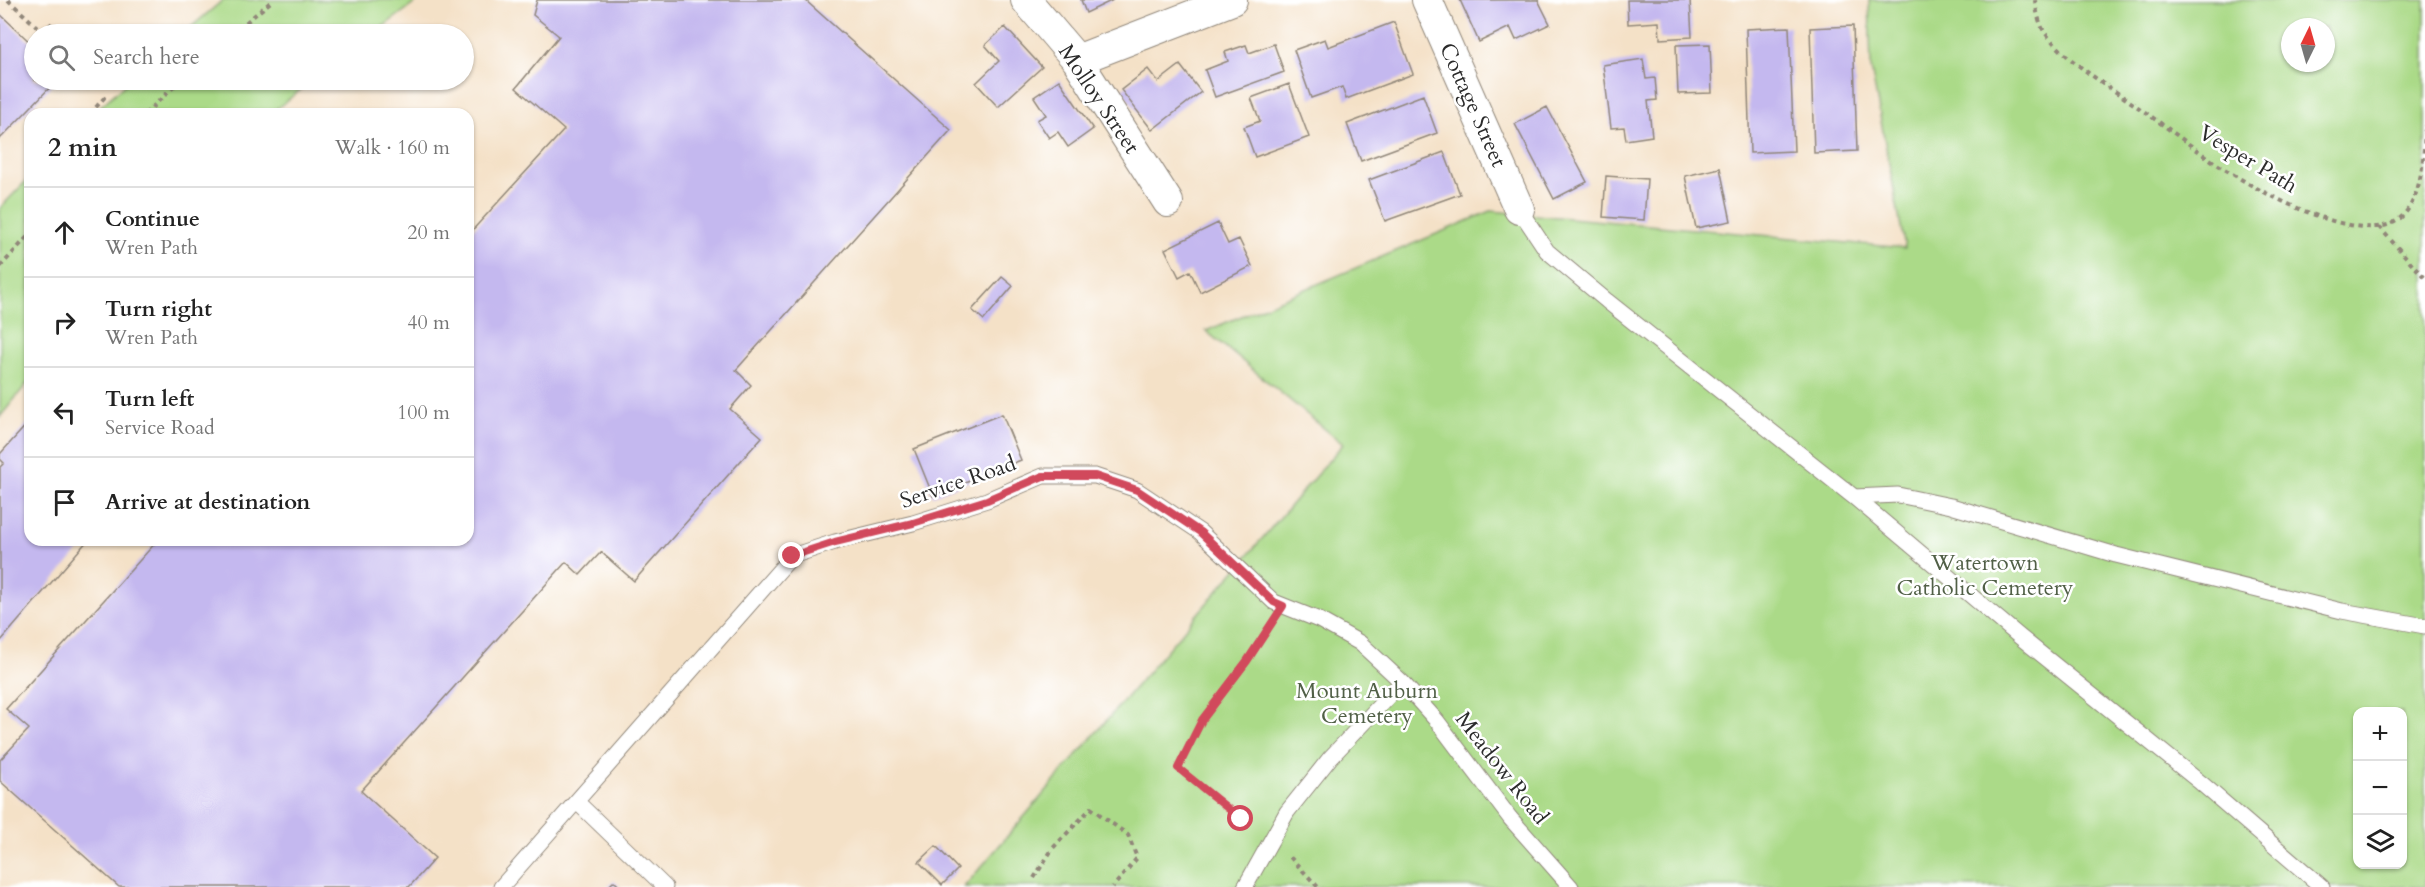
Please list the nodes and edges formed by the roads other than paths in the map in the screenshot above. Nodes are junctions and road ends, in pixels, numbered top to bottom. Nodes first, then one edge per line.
1 (1026, 0) edge
2 (1232, 0) edge
3 (1427, 0) edge
4 (1077, 60) junction
5 (1168, 202) dead end
6 (1519, 209) joint
7 (1854, 497) junction
8 (2425, 626) edge
9 (1402, 682) junction
10 (577, 802) junction
11 (501, 887) edge
12 (665, 887) edge
13 (1245, 887) edge
14 (1572, 887) edge
15 (2322, 887) edge

1 - 4 street, Molloy Street
2 - 4 street
3 - 6 street, Cottage Street
4 - 5 street, Molloy Street
6 - 7 lane
7 - 8 lane
7 - 15 lane
9 - 10 lane, Service Road
9 - 13 lane
9 - 14 lane, Meadow Road
10 - 11 lane, Service Road
10 - 12 lane

